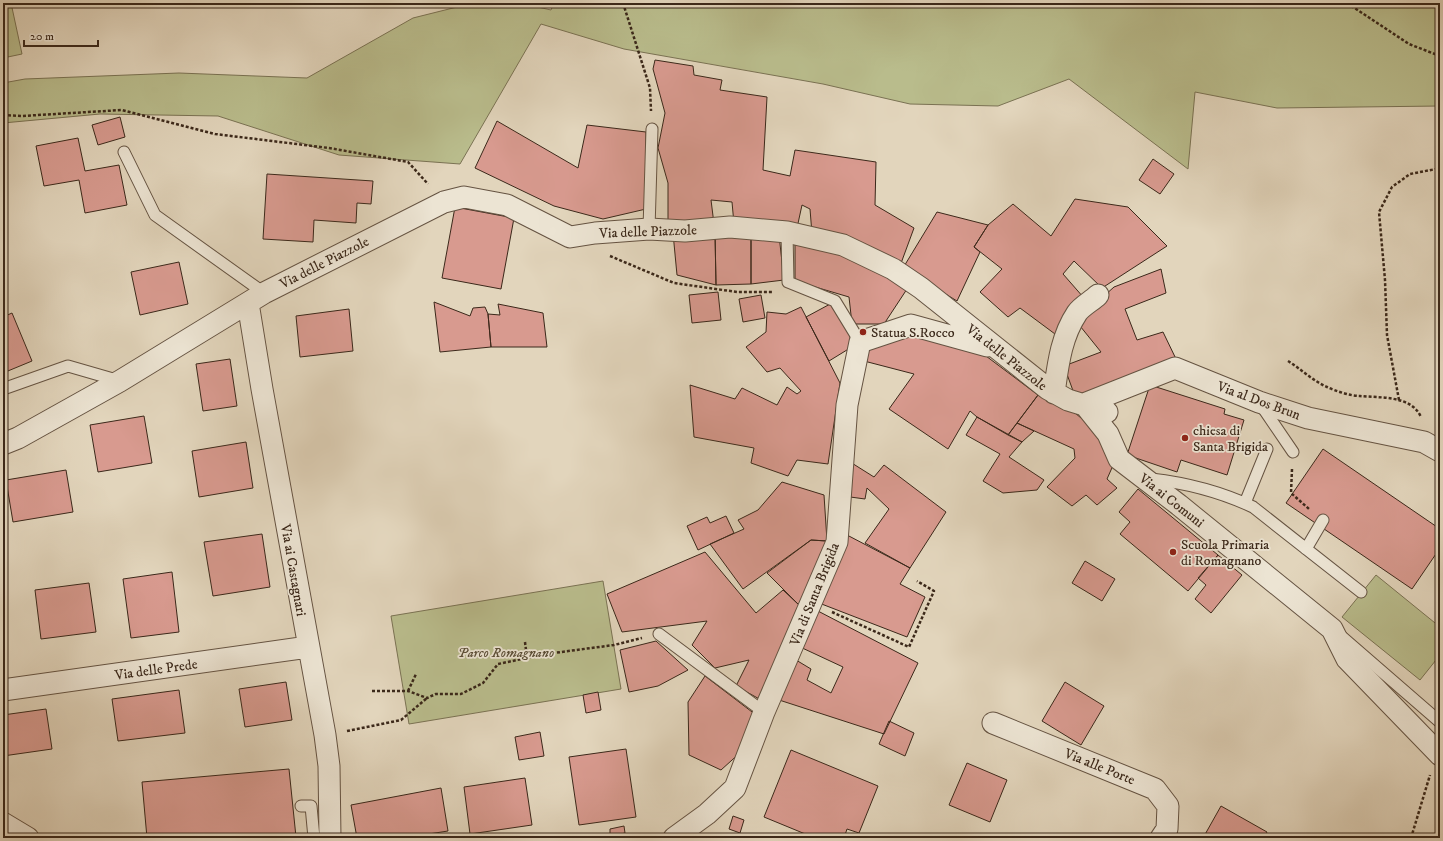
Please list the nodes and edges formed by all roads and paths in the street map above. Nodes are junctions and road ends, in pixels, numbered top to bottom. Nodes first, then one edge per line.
1 (623, 3) edge
2 (1347, 3) edge
3 (1440, 56) edge
4 (3, 115) edge
5 (652, 129) joint
6 (124, 152) dead end
7 (1440, 171) edge
8 (444, 202) junction
9 (649, 229) junction
10 (787, 232) junction
11 (606, 254) dead end
12 (805, 288) junction
13 (1098, 295) dead end
14 (256, 298) junction
15 (860, 342) junction
16 (993, 347) junction
17 (1288, 361) dead end
18 (120, 381) junction
19 (3, 388) edge
20 (1054, 393) junction
21 (1399, 400) junction
22 (1259, 402) junction
23 (1084, 404) junction
24 (1107, 412) dead end
25 (3, 444) edge
26 (1267, 449) dead end
27 (1438, 450) edge
28 (1292, 452) joint
29 (1145, 479) junction
30 (1245, 503) junction
31 (1323, 520) joint
32 (1306, 549) junction
33 (917, 581) dead end
34 (1360, 592) dead end
35 (811, 603) junction
36 (1332, 629) junction
37 (659, 634) joint
38 (525, 642) dead end
39 (308, 647) junction
40 (527, 658) junction
41 (416, 674) dead end
42 (3, 690) edge
43 (372, 691) dead end
44 (408, 691) junction
45 (427, 698) junction
46 (764, 712) junction
47 (1440, 722) edge
48 (993, 723) dead end
49 (325, 735) junction
50 (1438, 754) edge
51 (301, 806) dead end
52 (3, 823) edge
53 (685, 835) edge
54 (28, 838) edge
55 (314, 838) edge
56 (330, 838) edge
57 (1161, 838) edge
58 (1411, 838) edge

1 - 5 path
2 - 3 path
4 - 8 path
5 - 9 lane
6 - 14 lane
7 - 21 path
8 - 9 street, Via delle Piazzole
8 - 14 street, Via delle Piazzole
9 - 10 street, Via delle Piazzole
10 - 12 lane
10 - 16 street, Via delle Piazzole
11 - 12 path
12 - 15 lane
13 - 20 street
14 - 18 street, Via delle Piazzole
14 - 39 street, Via ai Castagnari
15 - 16 street
15 - 35 street, Via di Santa Brigida
16 - 20 street, Via delle Piazzole
17 - 21 path
18 - 19 lane
18 - 25 street, Via delle Piazzole
20 - 23 street, Via delle Piazzole
21 - 27 path
22 - 23 street, Via al Dos Brun
22 - 27 street, Via al Dos Brun
22 - 28 lane
23 - 24 street, Via delle Piazzole
23 - 29 street, Via ai Comuni
26 - 30 lane
28 - 31 path
29 - 30 lane
29 - 36 street, Via ai Comuni
30 - 32 lane
31 - 32 lane
32 - 34 lane
33 - 35 path
35 - 46 street, Via di Santa Brigida
36 - 47 lane
36 - 50 street, Via ai Comuni
37 - 40 path
37 - 46 lane
38 - 40 path
39 - 42 street, Via delle Prede
39 - 49 street, Via ai Castagnari
40 - 45 path
41 - 44 path
43 - 44 path
44 - 45 path
45 - 49 path
46 - 53 street, Via di Santa Brigida
48 - 57 street, Via alle Porte
49 - 56 street, Via ai Castagnari
50 - 58 path
51 - 55 lane
52 - 54 street

